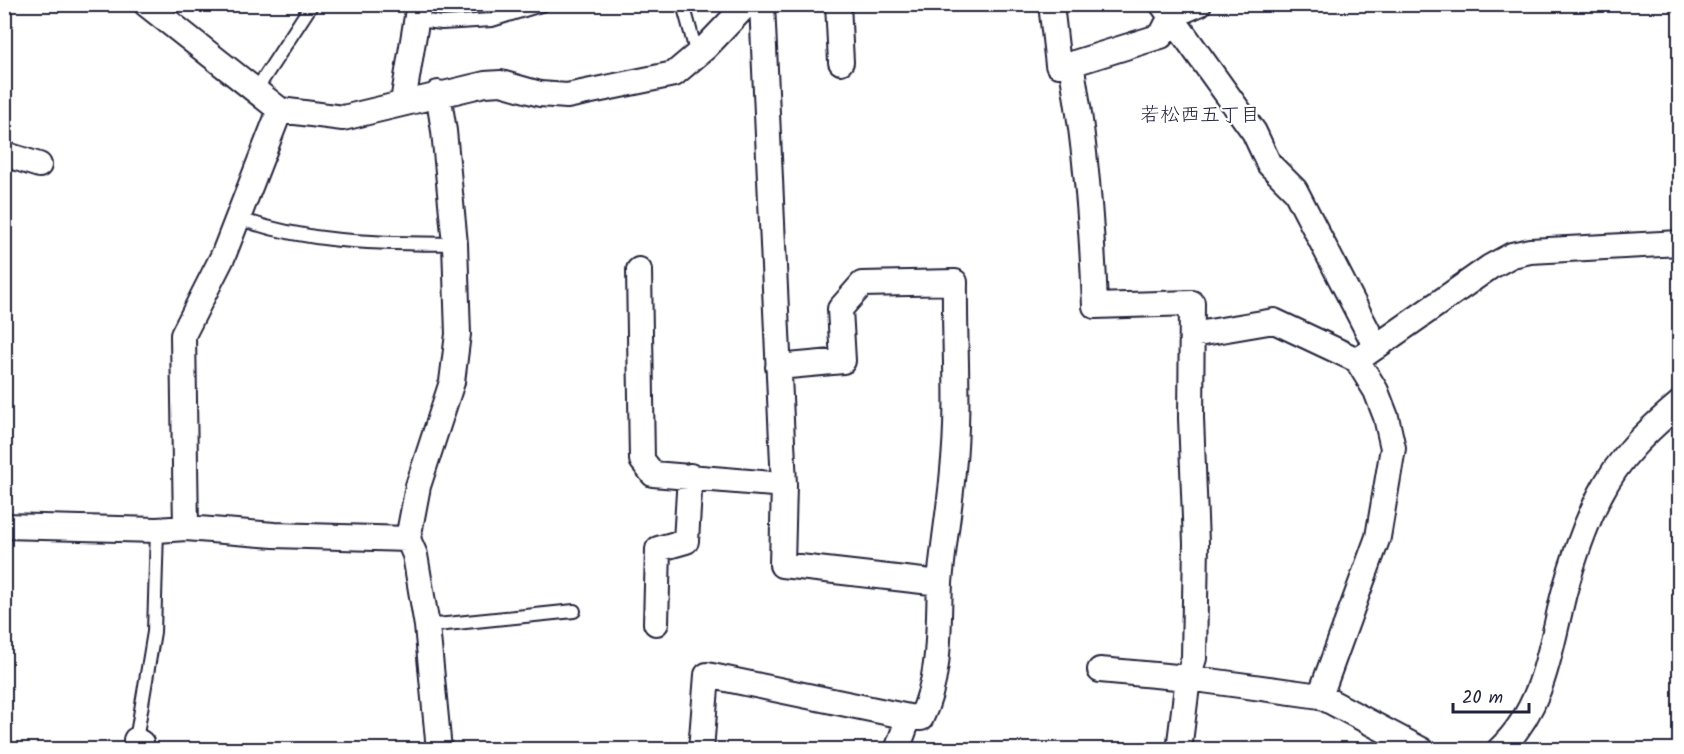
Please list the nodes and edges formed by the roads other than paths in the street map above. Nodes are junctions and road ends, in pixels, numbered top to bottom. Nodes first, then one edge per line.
1 (146, 4) edge
2 (312, 4) edge
3 (543, 4) edge
4 (683, 4) edge
5 (747, 4) edge
6 (762, 4) edge
7 (838, 4) edge
8 (1052, 4) edge
9 (1199, 4) edge
10 (1167, 10) edge
11 (419, 12) edge
12 (697, 55) junction
13 (841, 62) dead end
14 (1071, 64) junction
15 (256, 90) junction
16 (438, 93) junction
17 (403, 102) junction
18 (280, 110) junction
19 (4, 154) edge
20 (39, 165) dead end
21 (238, 218) junction
22 (1680, 243) edge
23 (455, 244) junction
24 (639, 270) dead end
25 (1192, 335) junction
26 (1366, 353) junction
27 (778, 367) junction
28 (1680, 403) edge
29 (690, 476) junction
30 (784, 485) junction
31 (4, 526) edge
32 (186, 528) junction
33 (157, 530) junction
34 (408, 539) junction
35 (940, 583) junction
36 (574, 611) dead end
37 (656, 623) dead end
38 (427, 626) junction
39 (1100, 670) dead end
40 (1188, 678) junction
41 (1320, 696) junction
42 (909, 717) junction
43 (138, 745) edge
44 (1507, 748) edge
45 (439, 750) edge
46 (701, 750) edge
47 (897, 750) edge
48 (1179, 750) edge
49 (1422, 750) edge

1 - 15 street
2 - 15 lane
3 - 11 lane
4 - 12 lane
5 - 12 street
6 - 27 street
7 - 13 street
8 - 14 street
9 - 10 street
10 - 14 street
10 - 26 street
11 - 17 street
12 - 16 street
14 - 25 street
15 - 18 street
16 - 17 street
16 - 23 street
17 - 18 street
18 - 21 street
19 - 20 street
21 - 23 lane
21 - 32 street
22 - 26 street
23 - 34 street
24 - 29 street
25 - 26 street
25 - 40 street
26 - 41 street
27 - 30 street
27 - 35 street
28 - 44 street
29 - 30 street
29 - 37 street
30 - 35 street
31 - 33 street
32 - 33 street
32 - 34 street
33 - 43 lane
34 - 38 street
35 - 42 street
36 - 38 lane
38 - 45 street
39 - 40 street
40 - 41 street
40 - 48 street
41 - 49 street
42 - 46 street
42 - 47 street

